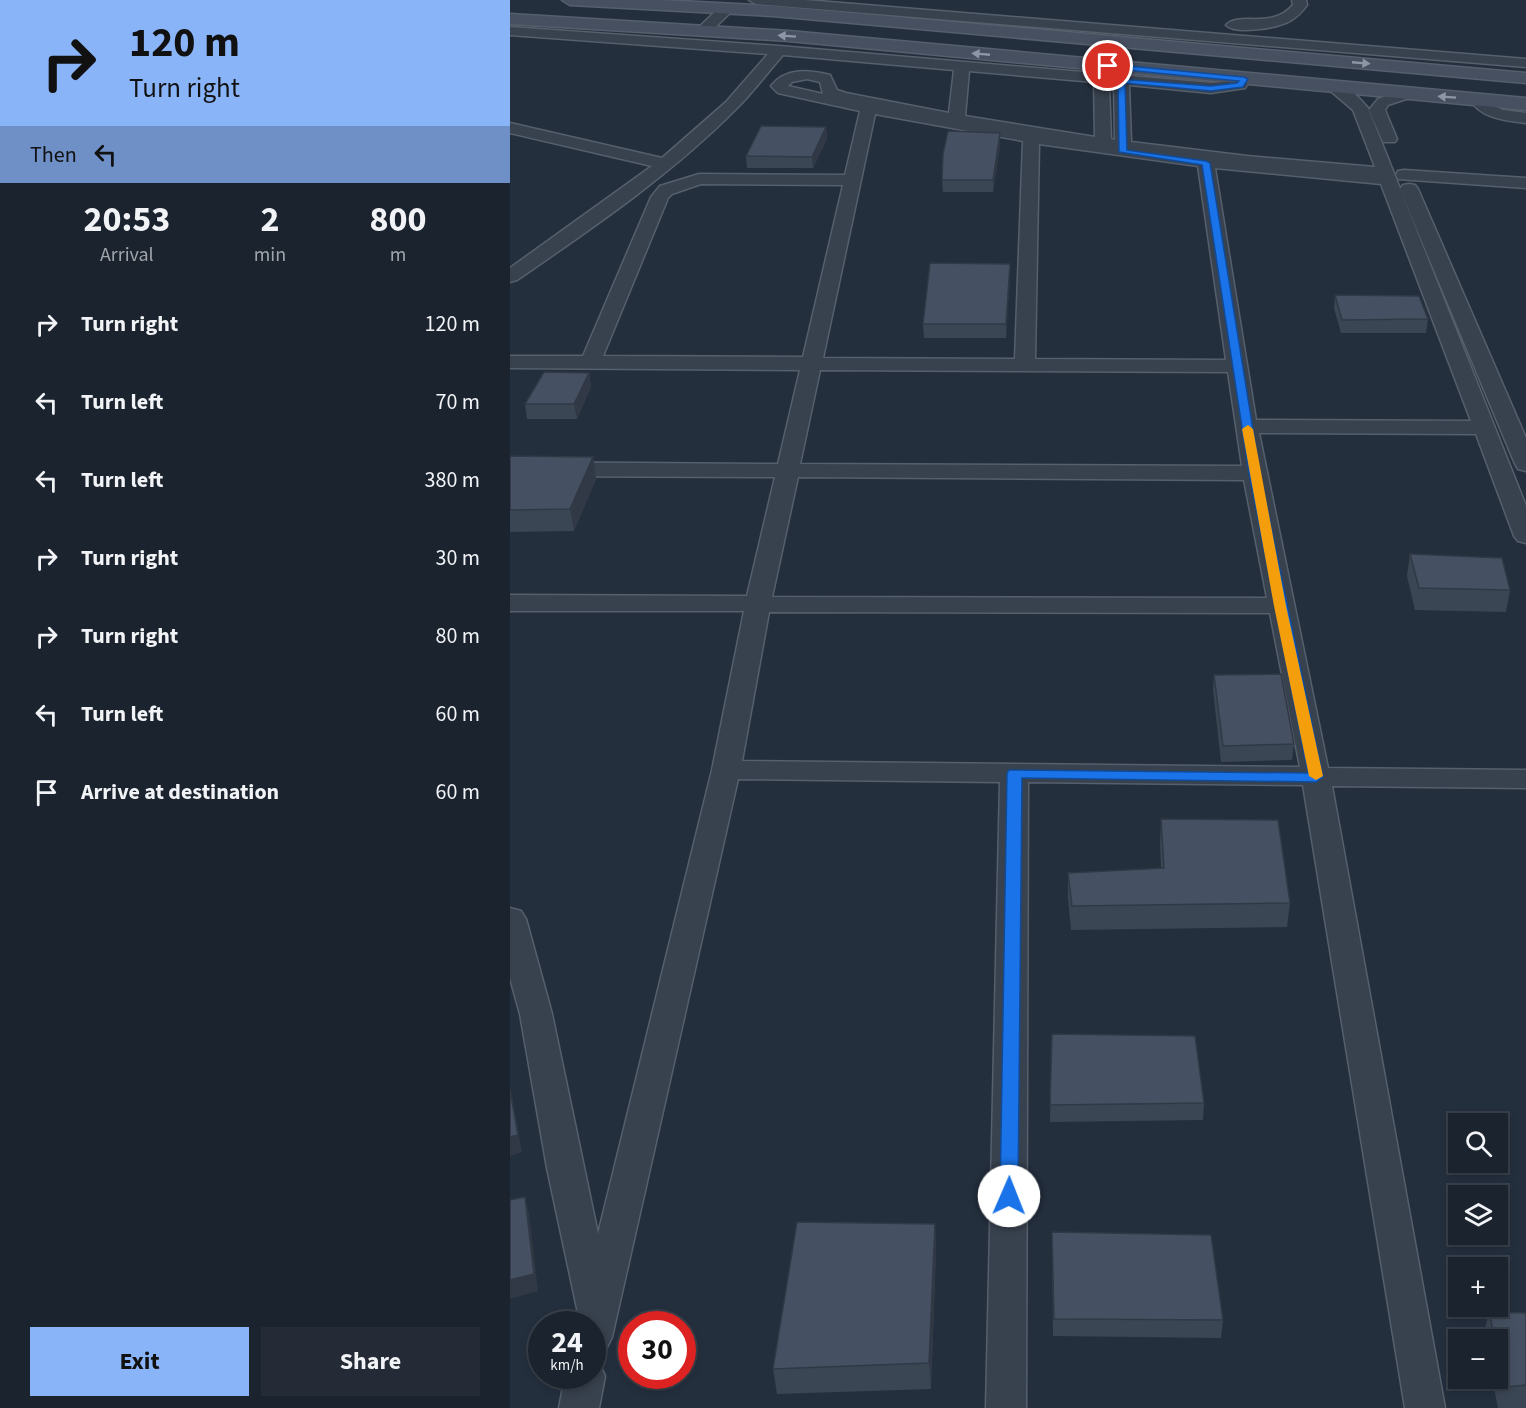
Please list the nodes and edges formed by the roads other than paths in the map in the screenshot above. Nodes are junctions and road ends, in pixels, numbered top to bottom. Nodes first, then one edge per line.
1 (570, 0) edge
2 (756, 0) edge
3 (888, 0) edge
4 (1299, 0) edge
5 (873, 8) junction
6 (726, 9) junction
7 (510, 20) edge
8 (1158, 21) dead end
9 (510, 31) edge
10 (703, 31) junction
11 (772, 49) junction
12 (1526, 63) edge
13 (962, 66) junction
14 (1526, 78) edge
15 (1101, 79) junction
16 (1244, 79) junction
17 (1121, 81) junction
18 (1334, 87) junction
19 (1407, 94) junction
20 (940, 96) dead end
21 (1484, 100) junction
22 (1526, 104) edge
23 (868, 110) junction
24 (1526, 118) edge
25 (937, 119) junction
26 (956, 123) junction
27 (510, 128) edge
28 (510, 137) edge
29 (1031, 139) junction
30 (1103, 146) junction
31 (1123, 149) junction
32 (1206, 163) junction
33 (652, 166) junction
34 (1395, 177) junction
35 (852, 180) junction
36 (1526, 183) edge
37 (1526, 189) edge
38 (510, 261) edge
39 (510, 276) edge
40 (510, 362) edge
41 (591, 362) junction
42 (810, 364) junction
43 (1024, 365) junction
44 (1238, 366) junction
45 (1518, 425) edge
46 (1247, 426) junction
47 (1483, 428) junction
48 (1526, 464) edge
49 (510, 470) edge
50 (787, 471) junction
51 (1254, 473) junction
52 (1526, 536) edge
53 (510, 603) edge
54 (758, 604) junction
55 (1280, 606) junction
56 (726, 770) junction
57 (1014, 773) junction
58 (1316, 777) junction
59 (1526, 779) edge
60 (510, 919) edge
61 (592, 1311) edge
62 (599, 1311) edge
63 (583, 1389) edge
64 (579, 1408) edge
65 (1006, 1408) edge
66 (1425, 1408) edge

1 - 6 main road
2 - 5 street
3 - 5 street
4 - 8 street
5 - 12 street
6 - 10 street
6 -> 14 main road
7 - 10 main road
9 - 11 street
16 -> 10 main road
11 - 13 street
11 - 33 street
13 - 15 street
13 - 26 street
15 - 17 street
15 - 30 street
16 - 17 street
16 - 18 main road
17 - 31 street
18 - 19 main road
18 - 34 street
21 -> 19 main road
19 - 34 street
20 - 25 street
21 - 22 main road
21 - 24 street
23 - 25 street
23 - 25 street
23 - 35 street
25 - 26 street
26 - 29 street
26 - 30 street
27 - 33 street
28 - 33 street
29 - 30 street
29 - 43 street
30 - 31 street
31 - 32 street
31 - 34 street
32 - 34 street
32 - 44 street
33 - 38 street
33 - 39 street
34 - 36 street
34 - 37 street
34 - 45 street
34 - 47 street
35 - 41 street
35 - 42 street
40 - 41 street
41 - 42 street
42 - 43 street
42 - 50 street
43 - 44 street
44 - 46 street
45 - 48 street
46 - 47 street
46 - 51 street
47 - 52 street
49 - 50 street
50 - 51 street
50 - 54 street
51 - 55 street
53 - 54 street
54 - 55 street
54 - 56 street
55 - 58 street
56 - 57 street
56 - 62 street
57 - 58 street
57 - 65 street
58 - 59 street
58 - 66 street
60 - 61 street
63 - 64 street

